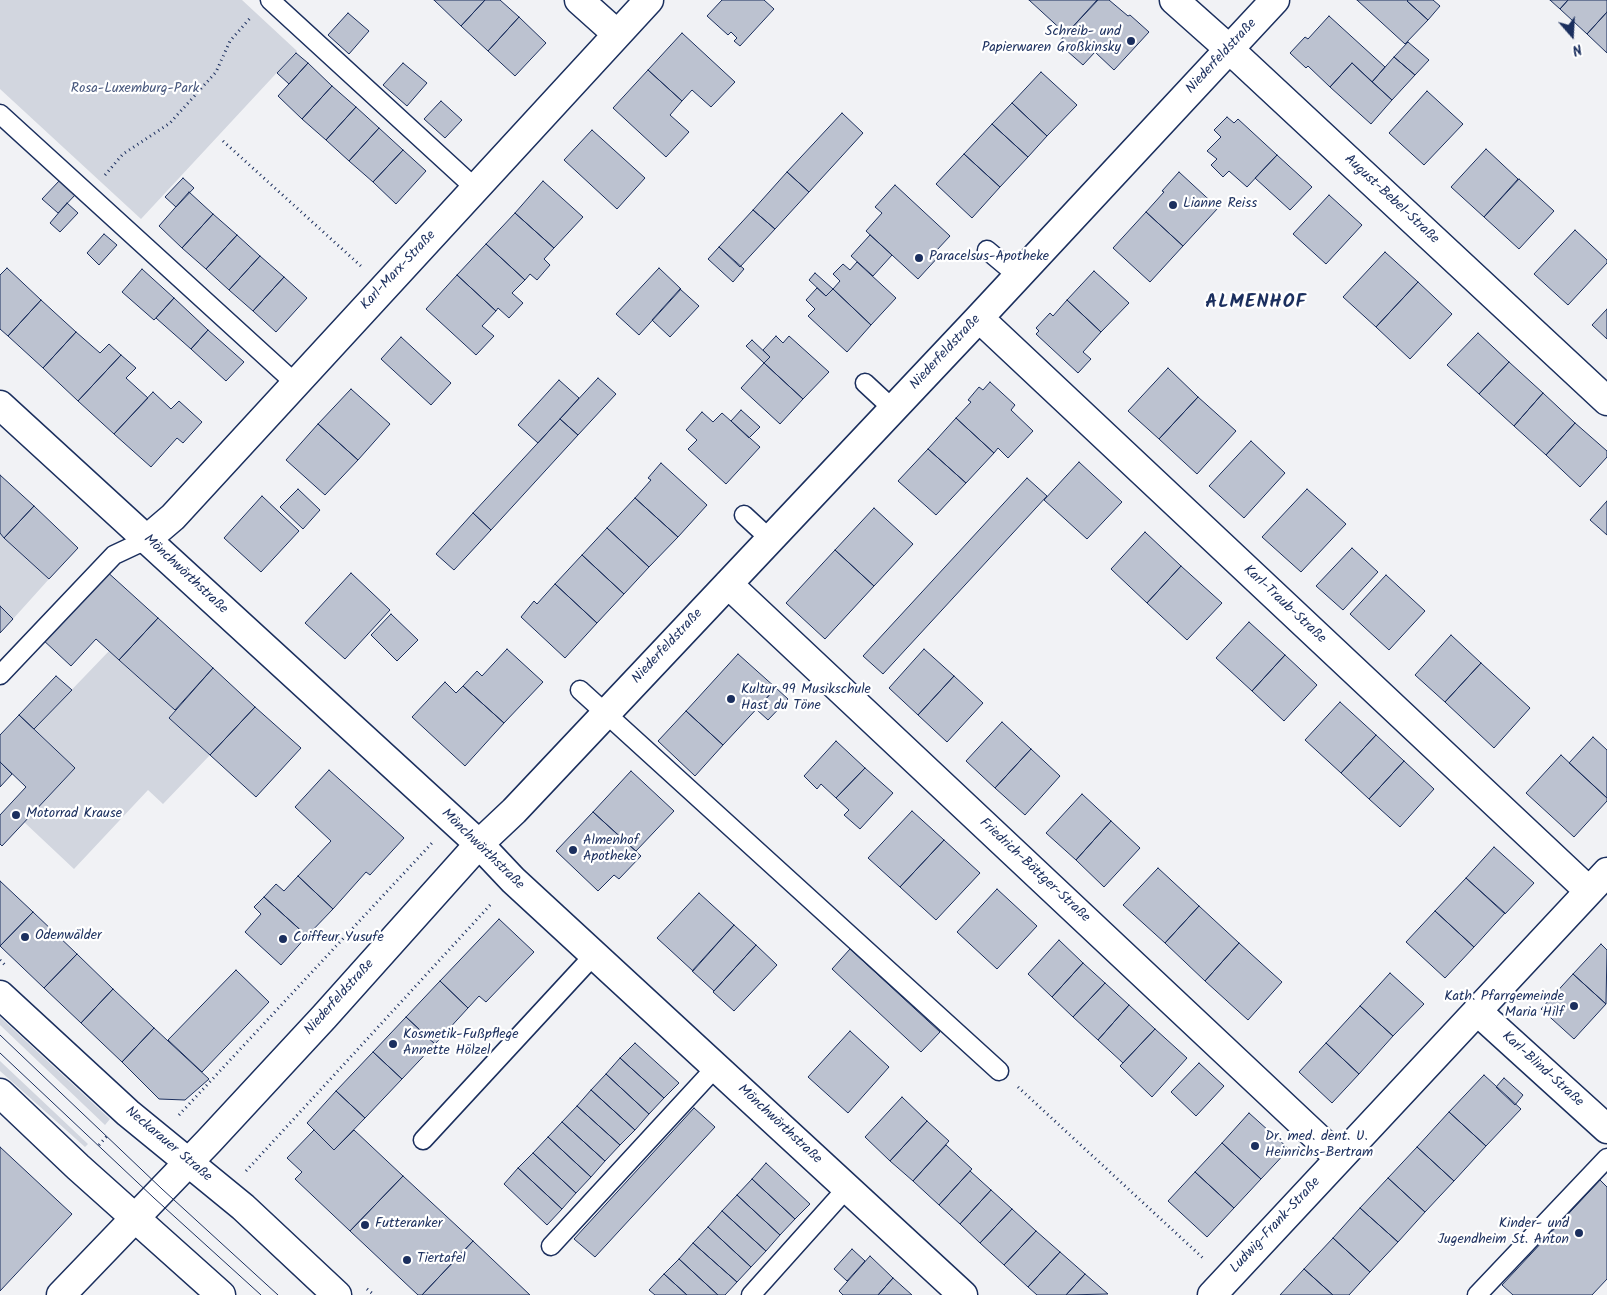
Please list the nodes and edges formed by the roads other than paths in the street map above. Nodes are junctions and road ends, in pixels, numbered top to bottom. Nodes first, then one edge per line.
1 (270, 0) edge
2 (579, 0) edge
3 (649, 0) edge
4 (1174, 0) edge
5 (1275, 0) edge
6 (617, 34) junction
7 (1229, 49) junction
8 (0, 114) edge
9 (475, 188) junction
10 (987, 250) dead end
11 (1018, 276) junction
12 (979, 318) junction
13 (865, 383) dead end
14 (295, 384) junction
15 (1607, 401) edge
16 (0, 405) edge
17 (893, 410) junction
18 (744, 515) dead end
19 (770, 539) junction
20 (146, 540) junction
21 (728, 584) junction
22 (0, 675) edge
23 (580, 690) dead end
24 (605, 714) junction
25 (479, 844) junction
26 (1598, 882) edge
27 (594, 955) junction
28 (0, 995) edge
29 (1478, 1011) junction
30 (716, 1067) junction
31 (999, 1071) road end
32 (0, 1092) edge
33 (1607, 1130) edge
34 (423, 1140) dead end
35 (1339, 1158) junction
36 (1607, 1158) edge
37 (188, 1162) junction
38 (847, 1188) junction
39 (135, 1217) junction
40 (551, 1246) dead end
41 (1219, 1287) edge
42 (61, 1295) edge
43 (220, 1295) edge
44 (337, 1295) edge
45 (751, 1295) edge
46 (963, 1295) edge
47 (1477, 1295) edge

1 - 9 lane
2 - 6 street
3 - 6 street, Karl-Marx-Straße
4 - 7 street, August-Bebel-Straße
5 - 7 street, Niederfeldstraße
6 - 9 street, Karl-Marx-Straße
7 - 11 street, Niederfeldstraße
7 - 15 street, August-Bebel-Straße
8 - 14 lane
9 - 14 street, Karl-Marx-Straße
10 - 11 lane
11 - 12 street, Niederfeldstraße
12 - 17 street, Niederfeldstraße
12 - 26 street, Karl-Traub-Straße
13 - 17 lane
14 - 20 street, Karl-Marx-Straße
16 - 20 street, Mönchwörthstraße
17 - 19 street, Niederfeldstraße
18 - 19 lane
19 - 21 street, Niederfeldstraße
20 - 22 lane
20 - 25 street, Mönchwörthstraße
21 - 24 street, Niederfeldstraße
21 - 35 street, Friedrich-Böttger-Straße
23 - 24 lane
24 - 25 street, Niederfeldstraße
24 - 31 lane
25 - 27 street, Mönchwörthstraße
25 - 37 street, Niederfeldstraße
26 - 29 street, Ludwig-Frank-Straße
27 - 30 street, Mönchwörthstraße
27 - 34 lane
28 - 37 street, Neckarauer Straße
29 - 33 street, Karl-Blind-Straße
29 - 35 street, Ludwig-Frank-Straße
30 - 38 street, Mönchwörthstraße
30 - 40 lane
32 - 39 street
35 - 41 street, Ludwig-Frank-Straße
36 - 47 lane
37 - 39 street, Niederfeldstraße
37 - 44 street, Neckarauer Straße
38 - 45 lane
38 - 46 street, Mönchwörthstraße
39 - 42 street, Niederfeldstraße
39 - 43 street

